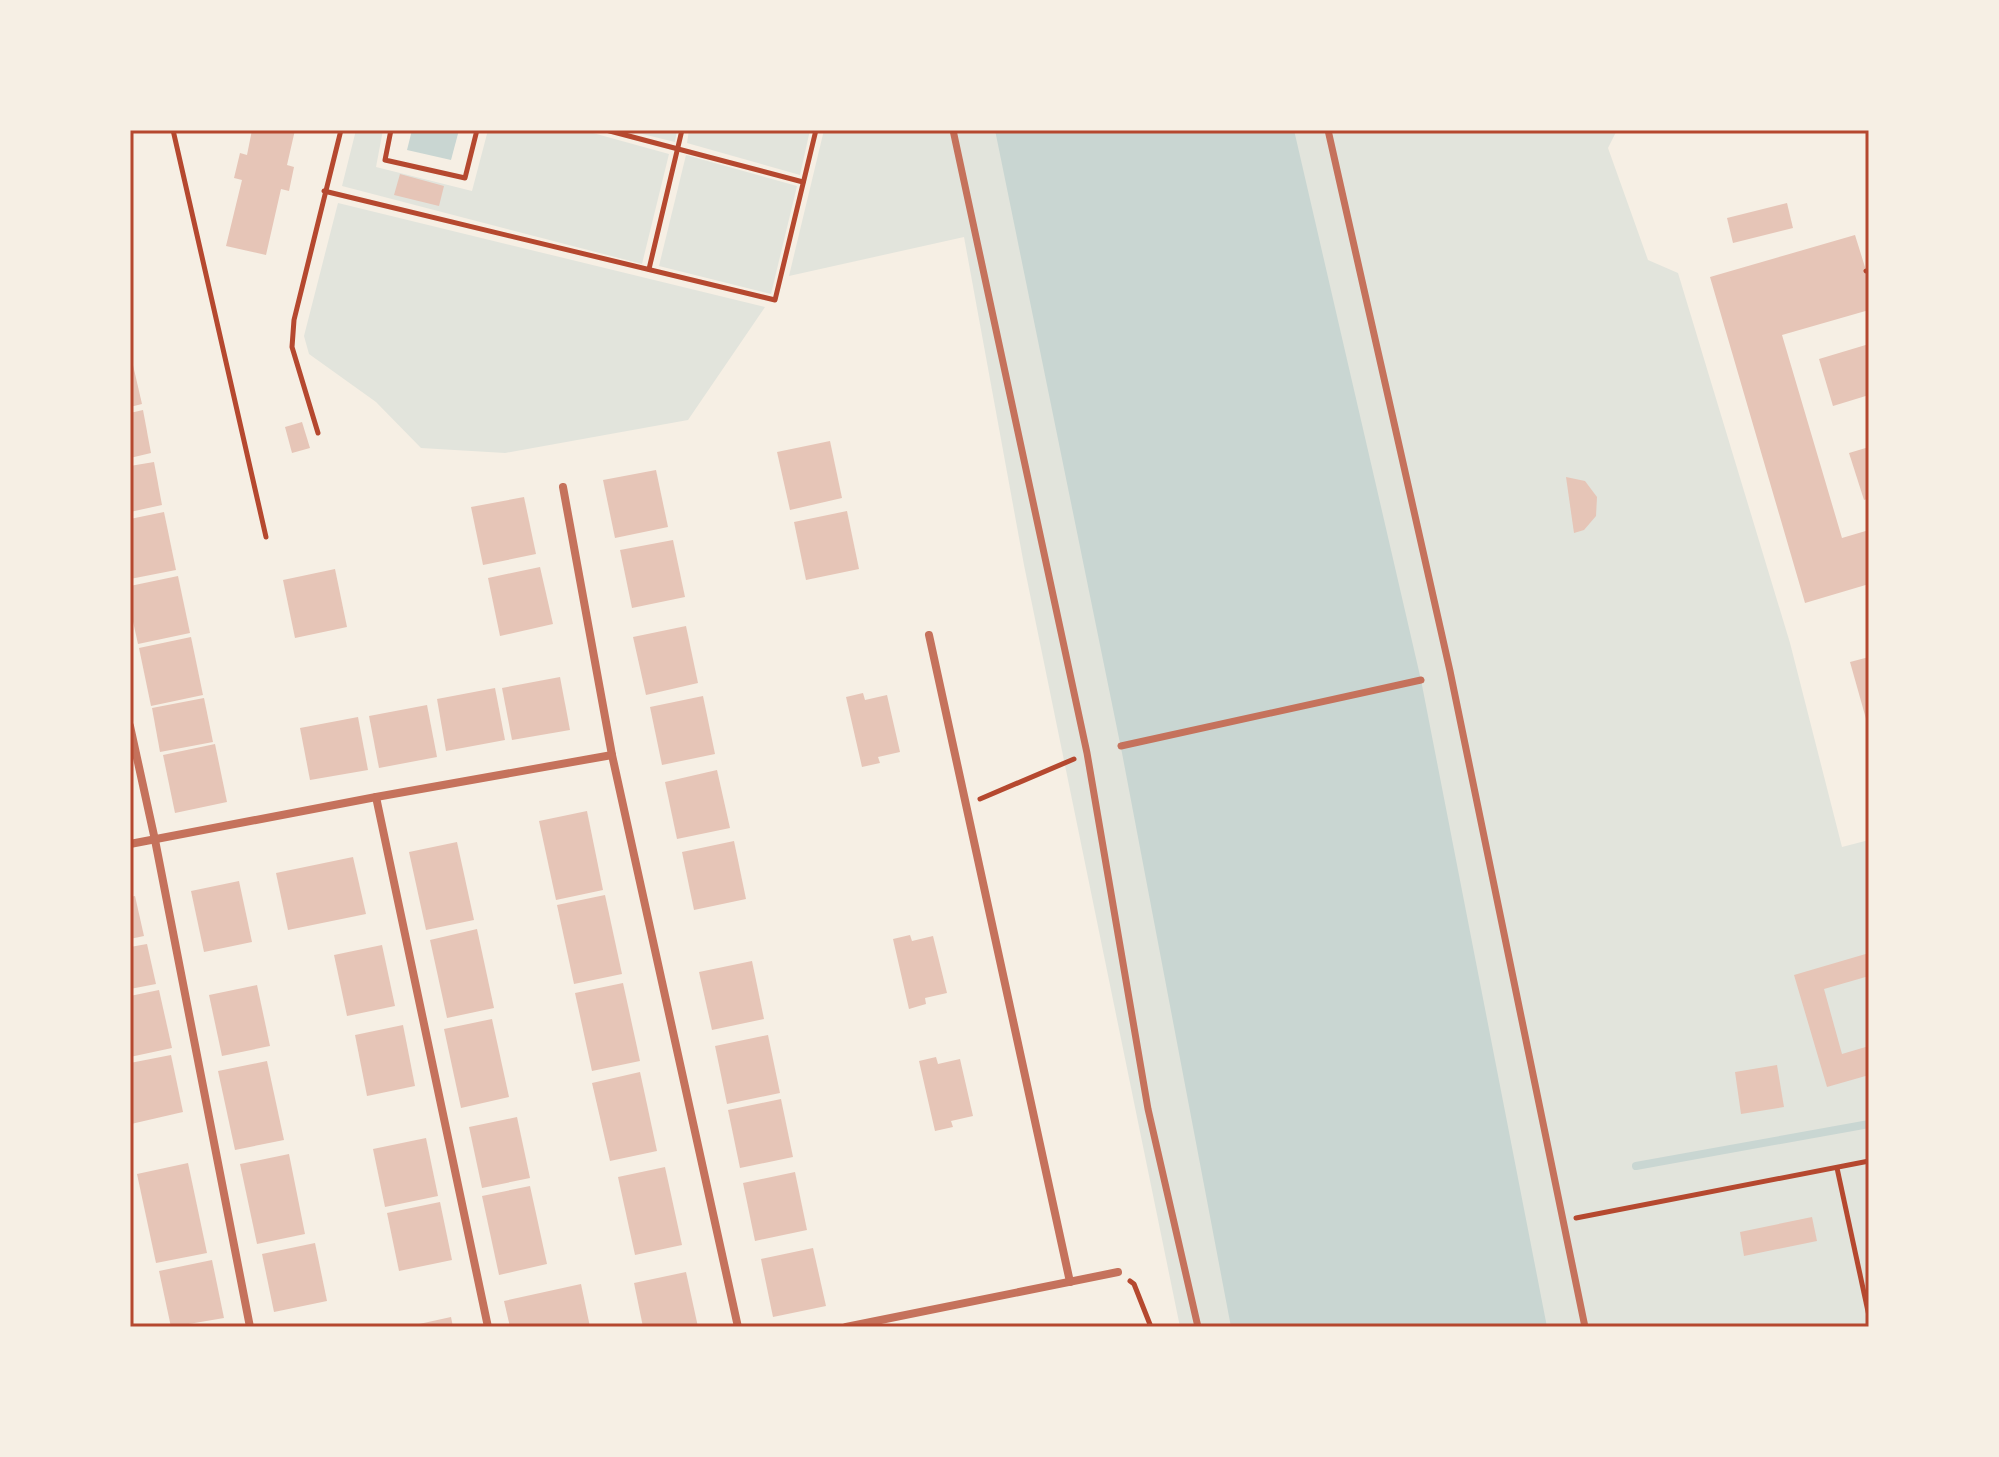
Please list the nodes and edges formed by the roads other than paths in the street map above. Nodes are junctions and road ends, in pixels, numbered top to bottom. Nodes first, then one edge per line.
1 (953, 130) edge
2 (1328, 130) edge
3 (563, 487) dead end
4 (929, 635) dead end
5 (1421, 680) dead end
6 (130, 726) edge
7 (1121, 746) dead end
8 (612, 755) junction
9 (376, 797) junction
10 (155, 840) junction
11 (130, 844) edge
12 (1118, 1272) road end
13 (1070, 1282) junction
14 (250, 1327) edge
15 (488, 1327) edge
16 (738, 1327) edge
17 (846, 1327) edge
18 (1198, 1327) edge
19 (1585, 1327) edge

1 - 18 street
2 - 19 street
3 - 8 street
4 - 13 street
5 - 7 street
6 - 10 street
8 - 9 street
8 - 16 street
9 - 10 street
9 - 15 street
10 - 11 street
10 - 14 street
12 - 13 street
13 - 17 street

